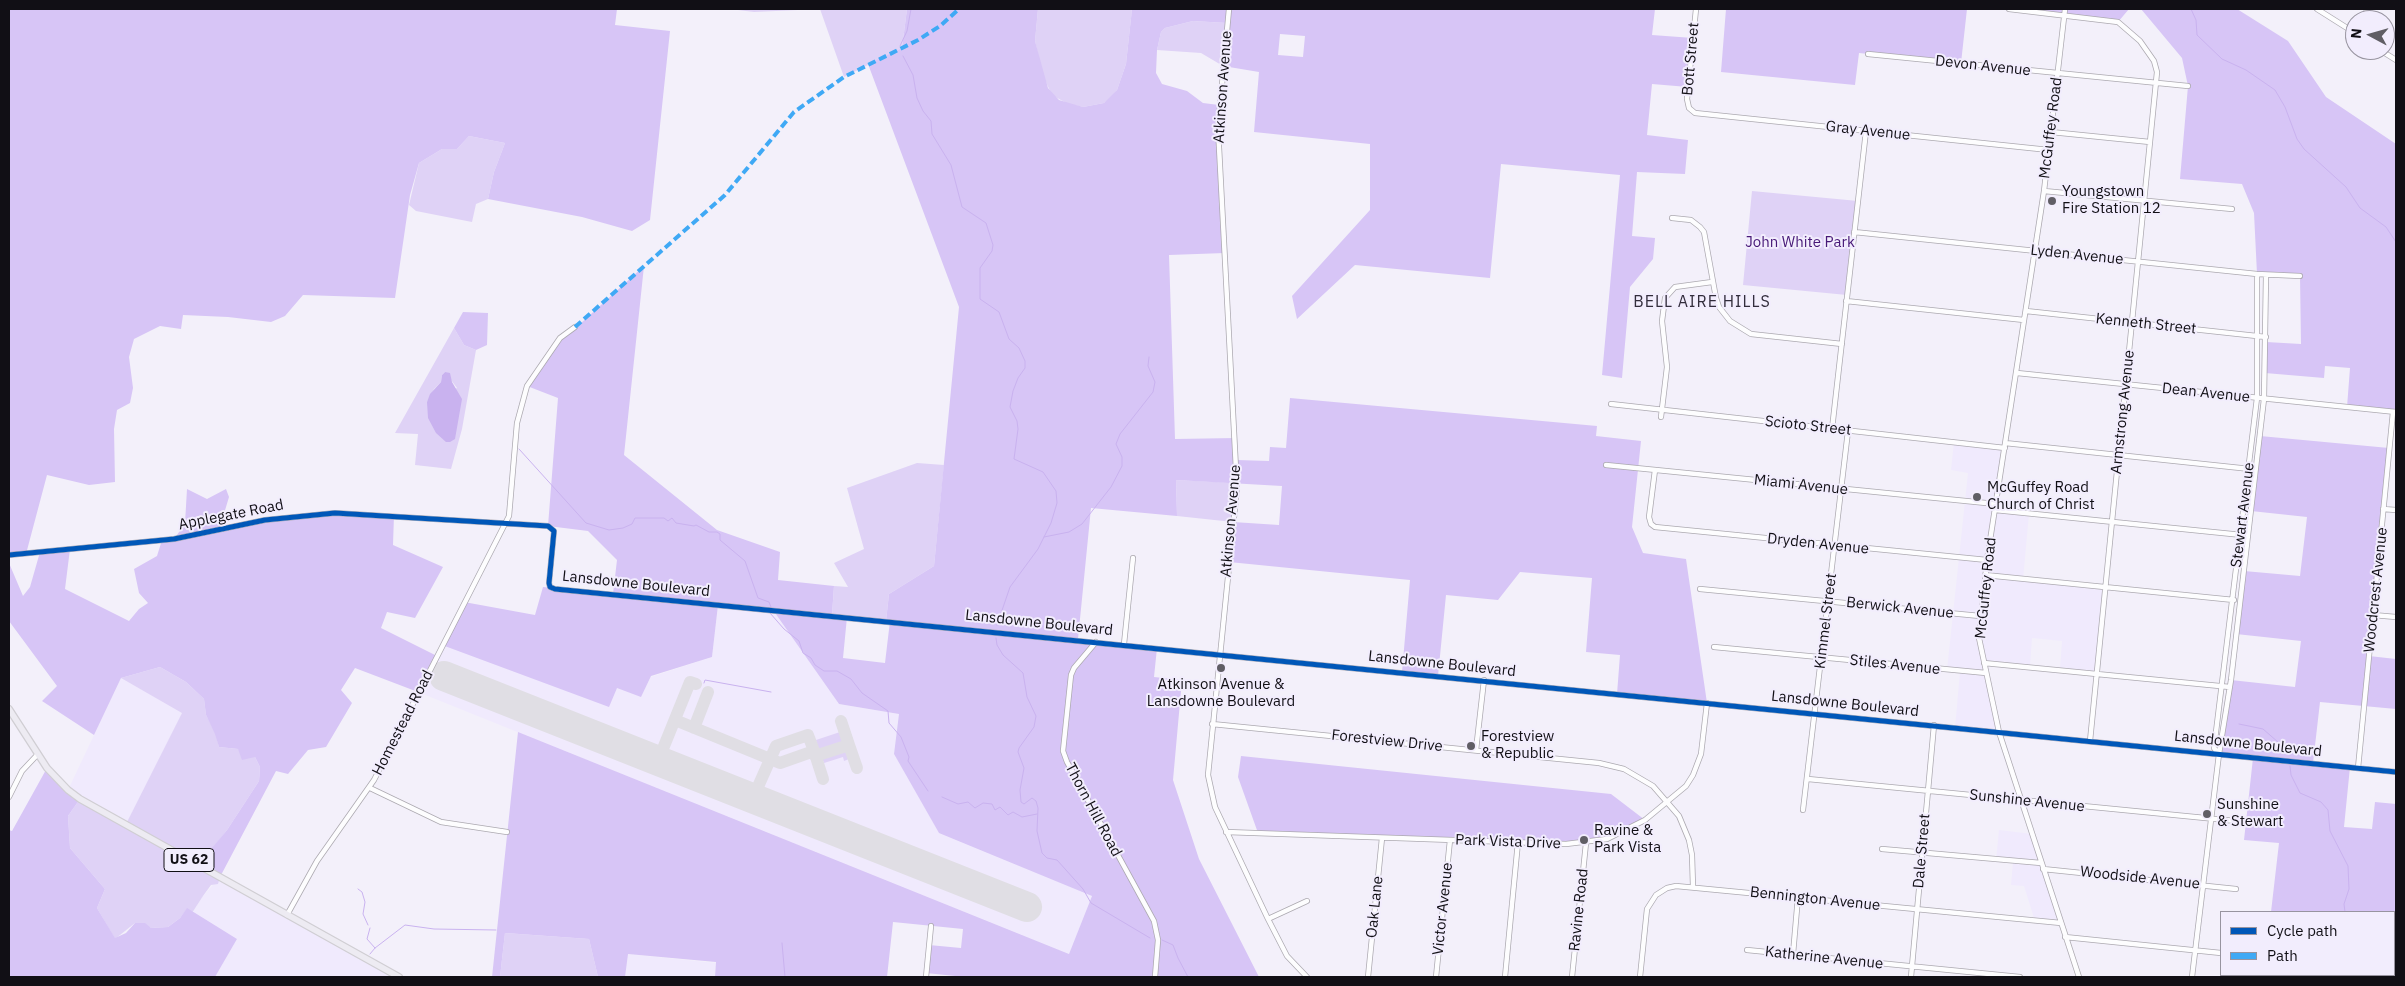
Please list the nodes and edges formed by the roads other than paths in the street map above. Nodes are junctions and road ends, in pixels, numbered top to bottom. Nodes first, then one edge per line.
1 (1228, 9) edge
2 (1696, 9) edge
3 (2009, 9) edge
4 (2065, 9) edge
5 (2317, 9) edge
6 (2065, 15) junction
7 (2345, 26) edge
8 (1868, 54) dead end
9 (2058, 73) junction
10 (2156, 83) junction
11 (2188, 86) dead end
12 (1689, 108) joint
13 (1866, 131) junction
14 (2051, 132) junction
15 (2150, 142) junction
16 (2049, 150) junction
17 (2044, 190) junction
18 (2145, 201) junction
19 (2232, 209) dead end
20 (1672, 218) dead end
21 (1854, 232) junction
22 (2036, 250) junction
23 (2138, 261) junction
24 (2257, 274) junction
25 (2266, 275) junction
26 (2300, 276) dead end
27 (1712, 282) junction
28 (1846, 301) junction
29 (2026, 311) junction
30 (2024, 320) junction
31 (2132, 322) junction
32 (575, 328) dead end
33 (2257, 336) junction
34 (2266, 337) junction
35 (1842, 344) junction
36 (2017, 373) junction
37 (2126, 384) junction
38 (2257, 398) junction
39 (2264, 399) junction
40 (1611, 404) dead end
41 (1662, 410) junction
42 (2395, 412) edge
43 (1661, 417) dead end
44 (1832, 429) junction
45 (1848, 431) junction
46 (2005, 445) junction
47 (2118, 455) junction
48 (1606, 465) dead end
49 (2248, 468) junction
50 (1655, 470) junction
51 (2256, 471) junction
52 (1841, 489) junction
53 (1996, 507) junction
54 (2383, 509) junction
55 (2396, 510) edge
56 (2112, 522) junction
57 (504, 523) junction
58 (548, 526) joint
59 (2240, 534) junction
60 (2248, 535) junction
61 (1835, 545) junction
62 (9, 555) edge
63 (1133, 558) dead end
64 (1987, 560) junction
65 (1985, 575) junction
66 (1700, 588) dead end
67 (2104, 588) junction
68 (2232, 600) junction
69 (1829, 601) junction
70 (2240, 601) junction
71 (2373, 615) junction
72 (1980, 616) junction
73 (2396, 617) edge
74 (1096, 642) junction
75 (1124, 644) junction
76 (1714, 647) dead end
77 (1219, 654) junction
78 (1822, 657) junction
79 (1984, 663) junction
80 (2096, 673) junction
81 (1986, 674) junction
82 (1484, 680) junction
83 (2222, 686) junction
84 (2230, 687) junction
85 (1707, 703) junction
86 (9, 709) edge
87 (1816, 713) junction
88 (1212, 724) junction
89 (1934, 725) junction
90 (1999, 732) junction
91 (2090, 741) junction
92 (1476, 750) junction
93 (38, 754) junction
94 (2219, 754) junction
95 (2358, 768) junction
96 (2396, 772) edge
97 (1808, 779) junction
98 (370, 788) junction
99 (1928, 791) junction
100 (9, 797) edge
101 (2021, 800) junction
102 (1668, 802) junction
103 (1803, 810) dead end
104 (2211, 819) junction
105 (2246, 822) dead end
106 (507, 832) dead end
107 (1226, 832) junction
108 (1382, 838) junction
109 (1450, 840) junction
110 (1518, 842) junction
111 (1586, 843) junction
112 (1882, 849) dead end
113 (1922, 852) junction
114 (2041, 863) junction
115 (2043, 868) junction
116 (2203, 885) junction
117 (1693, 887) junction
118 (2236, 889) dead end
119 (1798, 897) junction
120 (1307, 901) dead end
121 (1917, 909) junction
122 (287, 915) junction
123 (1268, 920) junction
124 (2061, 923) junction
125 (931, 926) dead end
126 (2066, 937) junction
127 (1747, 950) dead end
128 (2195, 950) junction
129 (2220, 953) edge
130 (1793, 954) junction
131 (1912, 966) junction
132 (399, 977) edge
133 (926, 977) edge
134 (1155, 977) edge
135 (1307, 977) edge
136 (1368, 977) edge
137 (1436, 977) edge
138 (1504, 977) edge
139 (1572, 977) edge
140 (1640, 977) edge
141 (1911, 977) edge
142 (2020, 977) edge
143 (2079, 977) edge
144 (2192, 977) edge

1 - 77 street, Atkinson Avenue
2 - 12 street, Bott Street
3 - 6 street, Armstrong Avenue
4 - 6 street, McGuffey Road
5 - 7 street
6 - 9 street, McGuffey Road
6 - 10 street, Armstrong Avenue
8 - 9 street, Devon Avenue
9 - 10 street, Devon Avenue
9 - 14 street, McGuffey Road
10 - 11 street, Devon Avenue
10 - 15 street, Armstrong Avenue
12 - 13 street, Gray Avenue
13 - 16 street, Gray Avenue
13 - 21 street
14 - 15 street
14 - 16 street, McGuffey Road
15 - 18 street, Armstrong Avenue
16 - 17 street, McGuffey Road
17 - 18 street
17 - 22 street, McGuffey Road
18 - 19 street
18 - 23 street, Armstrong Avenue
20 - 27 street
21 - 22 street, Lyden Avenue
21 - 28 street
22 - 23 street, Lyden Avenue
22 - 29 street, McGuffey Road
23 - 24 street, Lyden Avenue
23 - 31 street, Armstrong Avenue
24 - 25 street, Lyden Avenue
24 - 33 street, Stewart Avenue
25 - 26 street, Lyden Avenue
25 - 34 street, Stewart Avenue
27 - 35 street
27 - 41 street
28 - 30 street
28 - 35 street
29 - 30 street, McGuffey Road
29 - 31 street, Kenneth Street
30 - 36 street, McGuffey Road
31 - 33 street, Kenneth Street
31 - 37 street, Armstrong Avenue
32 - 57 street, Homestead Road
33 - 34 street, Kenneth Street
33 - 38 street, Stewart Avenue
34 - 39 street, Stewart Avenue
35 - 44 street
36 - 37 street, Dean Avenue
36 - 46 street, McGuffey Road
37 - 38 street, Dean Avenue
37 - 47 street, Armstrong Avenue
38 - 39 street, Dean Avenue
38 - 49 street, Stewart Avenue
39 - 42 street, Dean Avenue
39 - 51 street, Stewart Avenue
40 - 41 street, Scioto Street
41 - 43 street
41 - 44 street, Scioto Street
42 - 54 street, Woodcrest Avenue
44 - 45 street, Scioto Street
45 - 46 street, Scioto Street
45 - 52 street, Kimmel Street
46 - 47 street, Scioto Street
46 - 53 street, McGuffey Road
47 - 49 street, Scioto Street
47 - 56 street, Armstrong Avenue
48 - 50 street, Miami Avenue
49 - 51 street, Scioto Street
49 - 59 street, Stewart Avenue
50 - 52 street, Miami Avenue
50 - 61 street, Dryden Avenue
51 - 60 street, Stewart Avenue
52 - 53 street, Miami Avenue
52 - 61 street, Kimmel Street
53 - 56 street, Miami Avenue
53 - 64 street, McGuffey Road
54 - 55 street
54 - 71 street, Woodcrest Avenue
56 - 59 street, Miami Avenue
56 - 67 street, Armstrong Avenue
57 - 58 street, Applegate Road
57 - 62 street, Applegate Road
57 - 98 street, Homestead Road
58 - 74 street, Lansdowne Boulevard
59 - 60 street, Miami Avenue
59 - 68 street, Stewart Avenue
60 - 70 street, Stewart Avenue
61 - 64 street, Dryden Avenue
61 - 69 street, Kimmel Street
63 - 75 street
64 - 65 street, McGuffey Road
65 - 67 street
65 - 72 street, McGuffey Road
66 - 69 street, Berwick Avenue
67 - 68 street
67 - 80 street, Armstrong Avenue
68 - 70 street
68 - 83 street, Stewart Avenue
69 - 72 street, Berwick Avenue
69 - 78 street, Kimmel Street
70 - 84 street, Stewart Avenue
71 - 73 street
71 - 95 street, Woodcrest Avenue
72 - 79 street, McGuffey Road
74 - 75 street, Lansdowne Boulevard
74 - 134 street, Thorn Hill Road
75 - 77 street, Lansdowne Boulevard
76 - 78 street, Stiles Avenue
77 - 82 street, Lansdowne Boulevard
77 - 88 street, Atkinson Avenue
78 - 81 street, Stiles Avenue
78 - 87 street, Kimmel Street
79 - 80 street
79 - 81 street, McGuffey Road
80 - 83 street
80 - 91 street, Armstrong Avenue
81 - 90 street, McGuffey Road
82 - 85 street, Lansdowne Boulevard
82 - 92 street
83 - 84 street
83 - 94 street, Stewart Avenue
84 - 94 street, Stewart Avenue
85 - 87 street, Lansdowne Boulevard
85 - 102 street, Park Vista Drive
86 - 93 main road, US 62
87 - 89 street, Lansdowne Boulevard
87 - 97 street, Kimmel Street
88 - 92 street, Forestview Drive
88 - 107 street, Atkinson Avenue
89 - 90 street, Lansdowne Boulevard
89 - 99 street, Dale Street
90 - 91 street, Lansdowne Boulevard
90 - 101 street, McGuffey Road
91 - 94 street, Lansdowne Boulevard
92 - 102 street, Forestview Drive
93 - 100 street
93 - 122 main road, US 62
94 - 95 street, Lansdowne Boulevard
94 - 104 street, Stewart Avenue
95 - 96 street, Lansdowne Boulevard
97 - 99 street, Sunshine Avenue
97 - 103 street, Kimmel Street
98 - 106 street
98 - 122 street, Homestead Road
99 - 101 street, Sunshine Avenue
99 - 113 street, Dale Street
101 - 104 street, Sunshine Avenue
101 - 114 street, McGuffey Road
102 - 111 street, Park Vista Drive
102 - 117 street, Forestview Drive
104 - 105 street, Sunshine Avenue
104 - 116 street, Stewart Avenue
107 - 108 street, Park Vista Drive
107 - 123 street, Atkinson Avenue
108 - 109 street, Park Vista Drive
108 - 136 street, Oak Lane
109 - 110 street, Park Vista Drive
109 - 137 street, Victor Avenue
110 - 111 street, Park Vista Drive
110 - 138 street
111 - 139 street, Ravine Road
112 - 113 street
113 - 114 street
113 - 121 street, Dale Street
114 - 115 street, McGuffey Road
115 - 116 street, Woodside Avenue
115 - 124 street, McGuffey Road
116 - 118 street, Woodside Avenue
116 - 128 street, Stewart Avenue
117 - 119 street, Bennington Avenue
117 - 140 street, Bennington Avenue
119 - 121 street, Bennington Avenue
119 - 130 street
120 - 123 street
121 - 124 street, Bennington Avenue
121 - 131 street, Dale Street
122 - 132 main road, US 62
123 - 135 street, Atkinson Avenue
124 - 126 street, McGuffey Road
125 - 133 street
126 - 128 street
126 - 143 street, McGuffey Road
127 - 130 street, Katherine Avenue
128 - 129 street
128 - 144 street, Stewart Avenue
130 - 131 street, Katherine Avenue
131 - 141 street, Dale Street
131 - 142 street, Katherine Avenue

